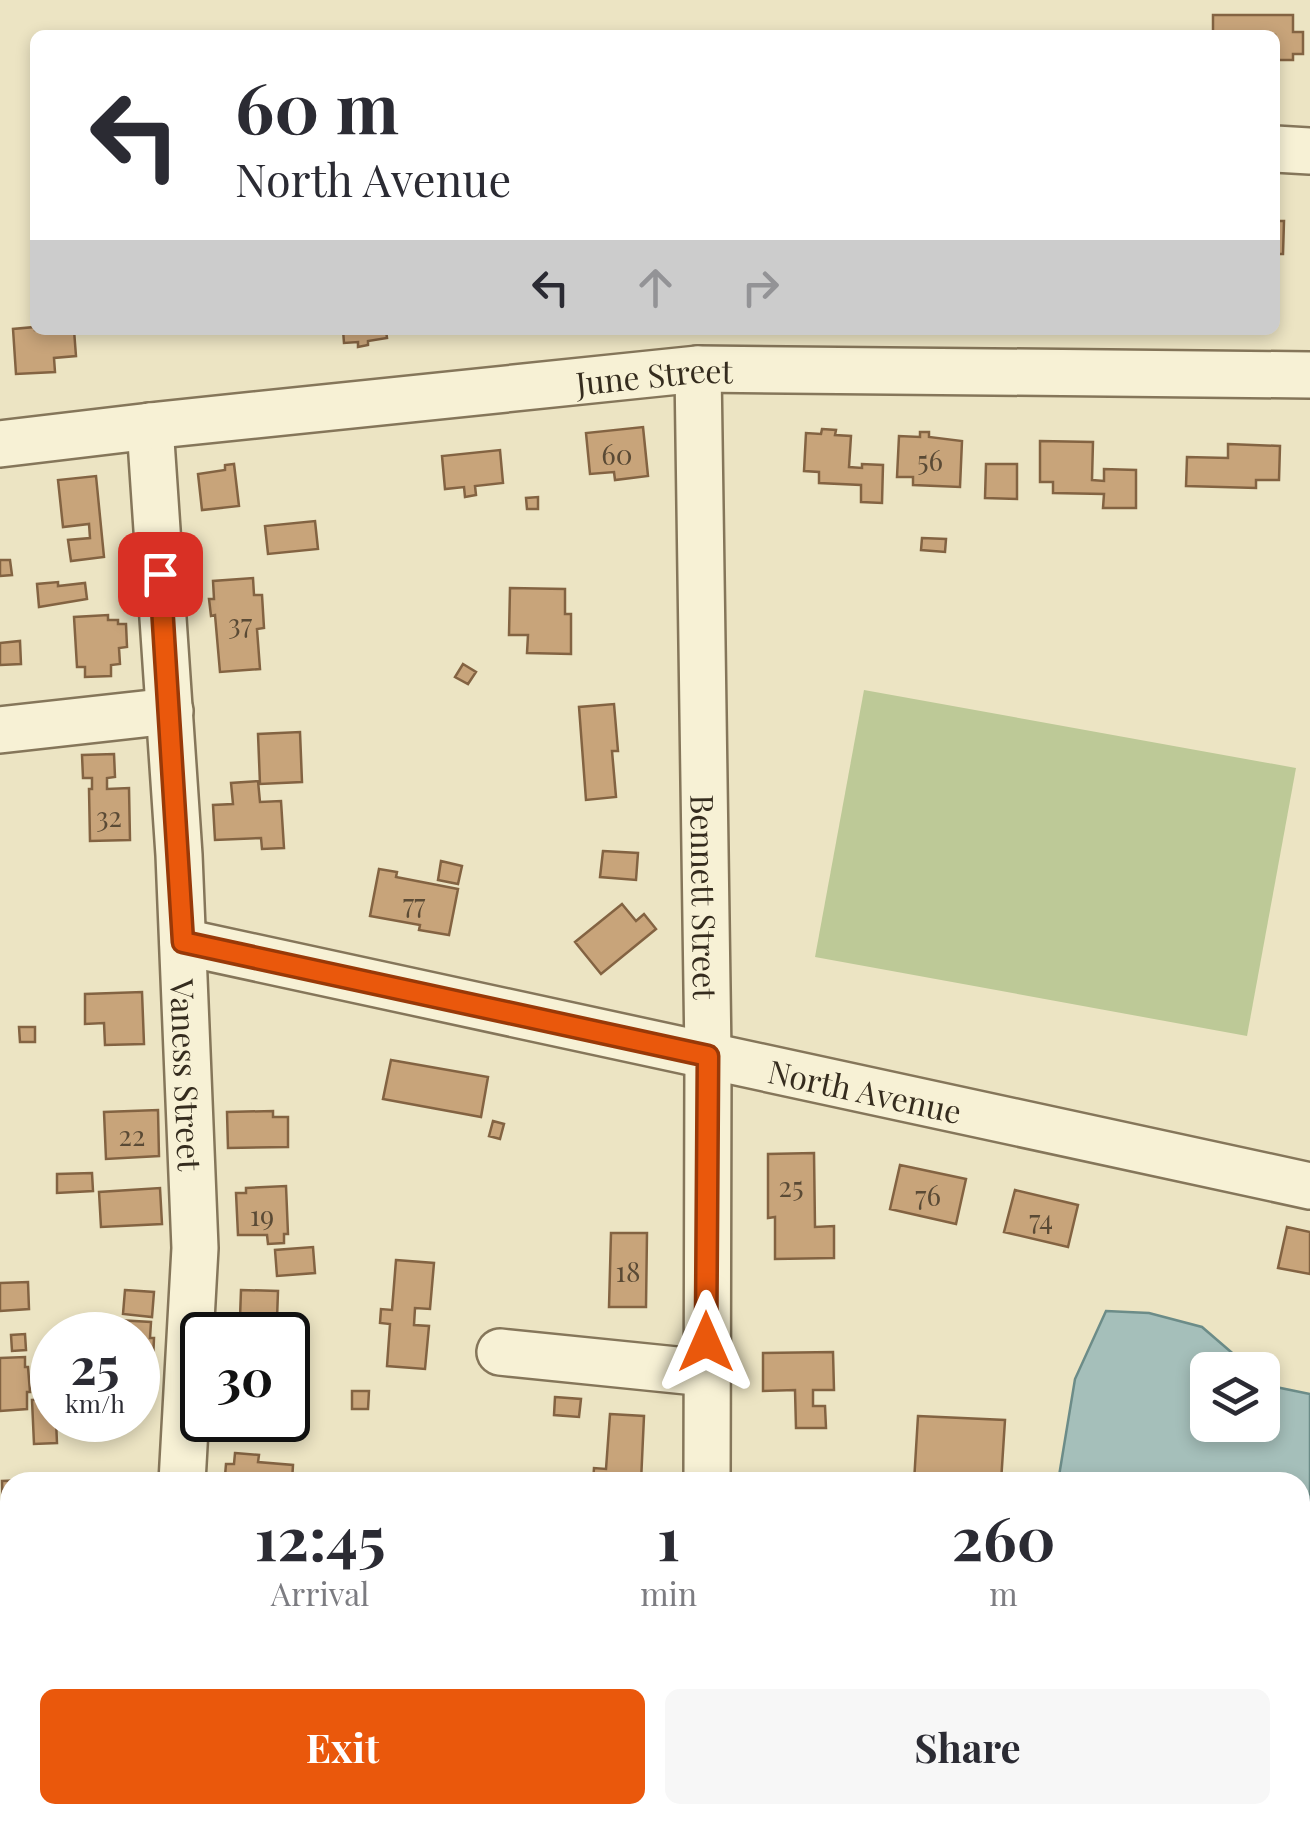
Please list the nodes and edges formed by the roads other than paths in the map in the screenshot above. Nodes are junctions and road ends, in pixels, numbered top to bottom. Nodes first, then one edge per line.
1 (1280, 149) edge
2 (1310, 151) edge
3 (698, 369) junction
4 (1310, 375) edge
5 (150, 426) junction
6 (0, 444) edge
7 (170, 712) junction
8 (0, 730) edge
9 (183, 942) junction
10 (708, 1056) junction
11 (1310, 1186) edge
12 (500, 1352) dead end
13 (706, 1373) junction
14 (183, 1472) edge
15 (707, 1472) edge

1 - 2 street
3 - 4 street, June Street
3 - 5 street, June Street
3 - 10 street, Bennett Street
5 - 6 street, June Street
5 - 7 street, Vaness Street
7 - 8 street
7 - 9 street, Vaness Street
9 - 10 street, North Avenue
9 - 14 street, Vaness Street
10 - 11 street, North Avenue
10 - 13 street, Bennett Street
12 - 13 street
13 - 15 street, Bennett Street

